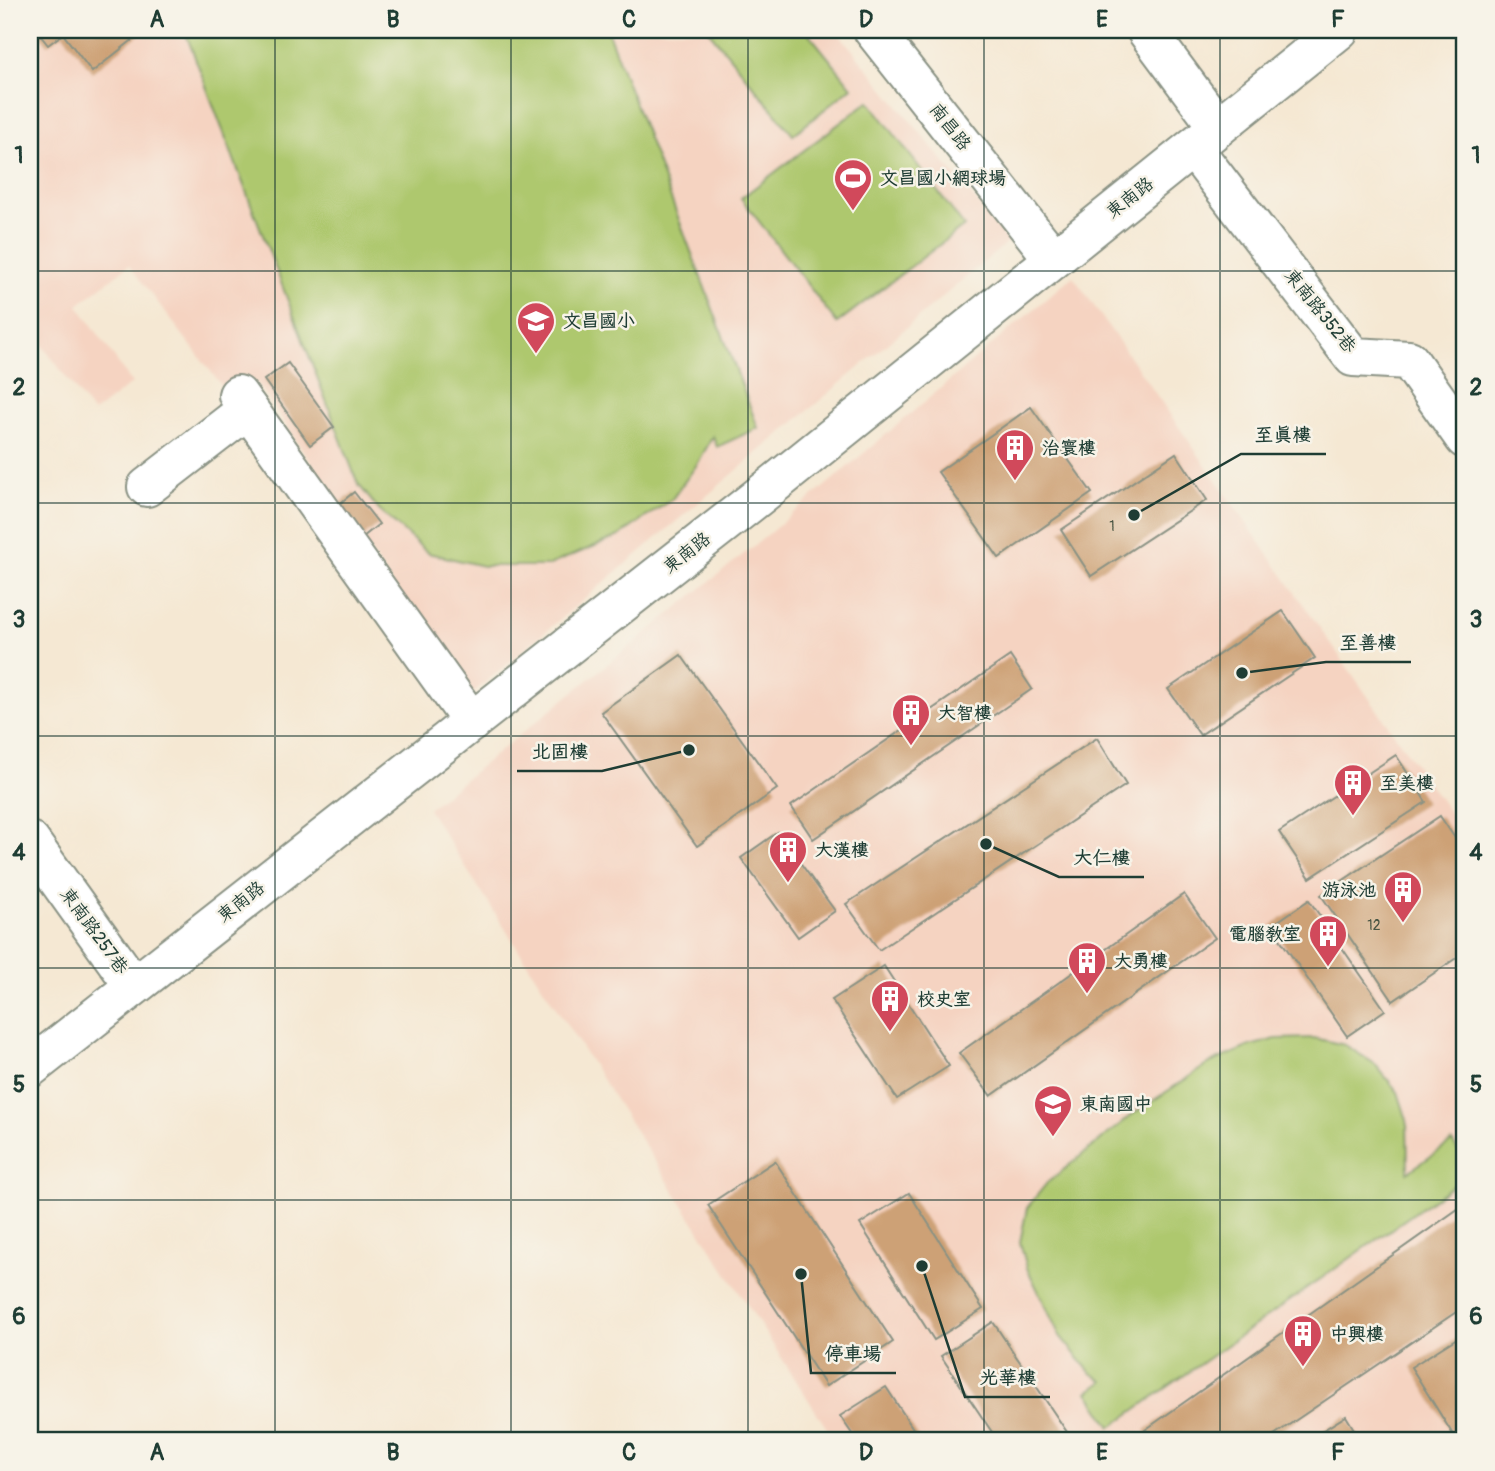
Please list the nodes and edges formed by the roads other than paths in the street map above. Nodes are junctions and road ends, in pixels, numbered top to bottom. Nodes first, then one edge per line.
1 (873, 30) edge
2 (1146, 30) edge
3 (1339, 30) edge
4 (1206, 137) junction
5 (1053, 258) junction
6 (1465, 439) edge
7 (147, 488) dead end
8 (472, 722) junction
9 (30, 841) edge
10 (134, 986) junction
11 (30, 1068) edge

1 - 5 street, 南昌路
2 - 4 street
3 - 4 street, 東南路
4 - 5 street, 東南路
4 - 6 street, 東南路352巷
5 - 8 street, 東南路
7 - 8 street
8 - 10 street, 東南路
9 - 10 street, 東南路257巷
10 - 11 street, 東南路

